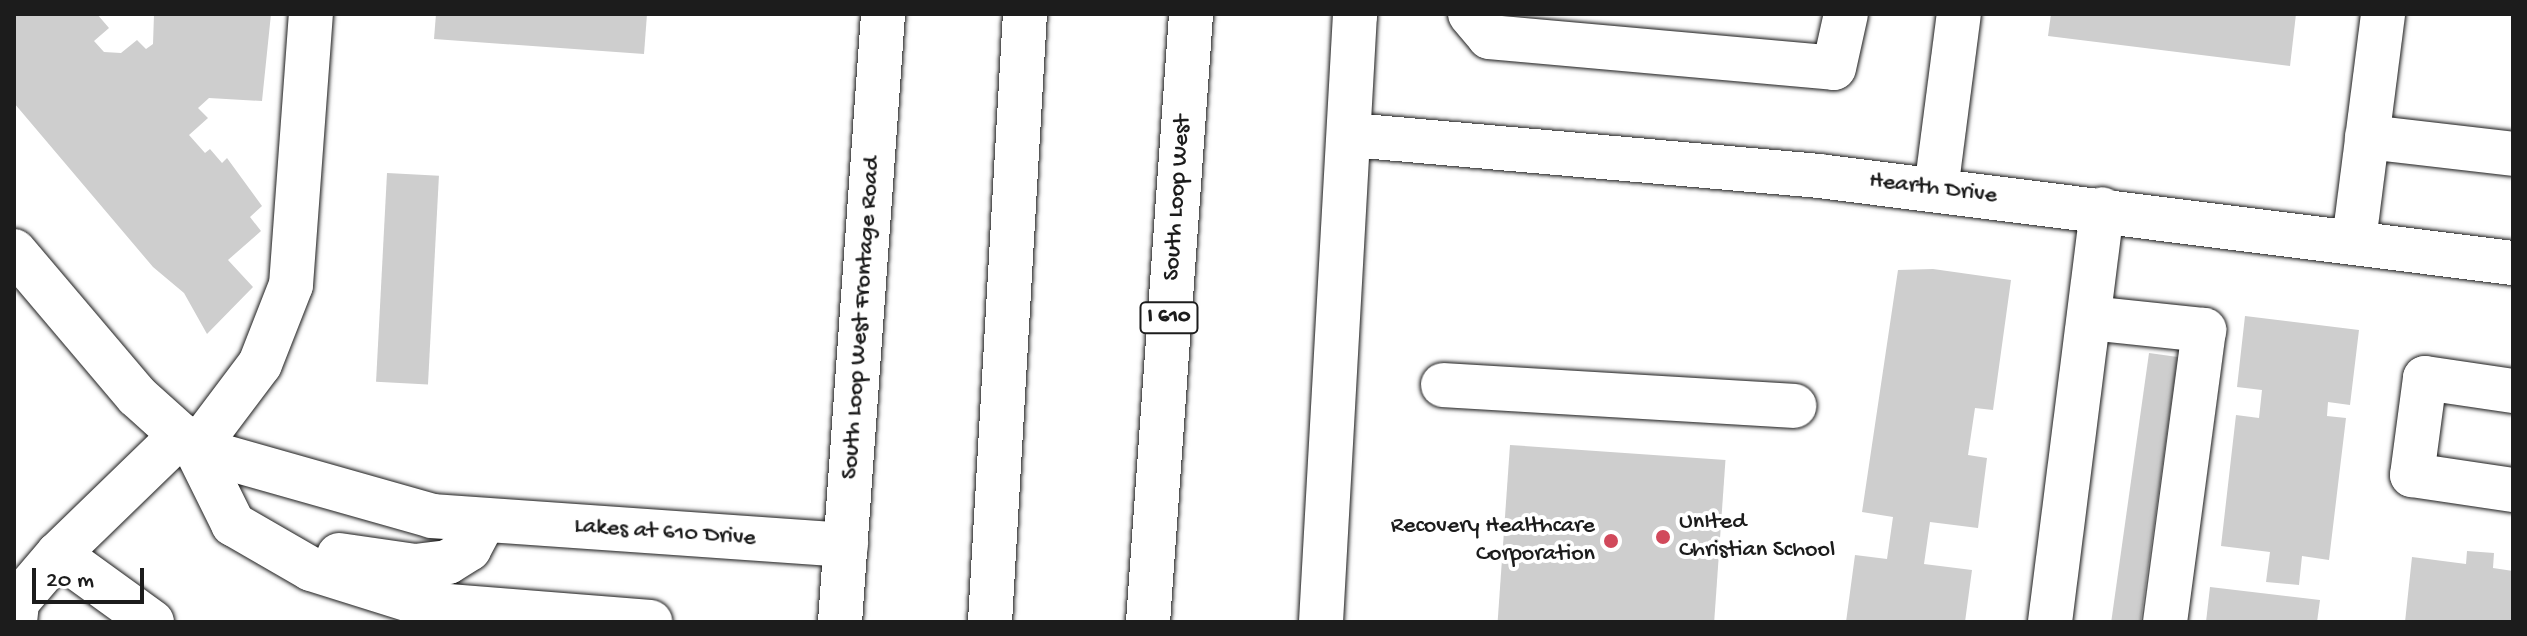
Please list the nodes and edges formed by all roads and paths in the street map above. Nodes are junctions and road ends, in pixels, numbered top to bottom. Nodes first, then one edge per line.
1 (311, 14) edge
2 (883, 14) edge
3 (1025, 14) edge
4 (1191, 14) edge
5 (1470, 14) edge
6 (1846, 14) edge
7 (1959, 14) edge
8 (2383, 14) edge
9 (1355, 15) edge
10 (1351, 135) junction
11 (2367, 137) junction
12 (2513, 154) edge
13 (1936, 190) junction
14 (2102, 209) junction
15 (2354, 241) junction
16 (14, 251) edge
17 (2513, 263) edge
18 (2087, 332) junction
19 (1443, 385) dead end
20 (2513, 391) edge
21 (1794, 406) dead end
22 (188, 442) junction
23 (2513, 490) edge
24 (484, 521) junction
25 (233, 524) junction
26 (846, 545) junction
27 (58, 554) junction
28 (444, 614) edge
29 (15, 622) edge
30 (152, 622) edge
31 (650, 622) edge
32 (840, 622) edge
33 (990, 622) edge
34 (1148, 622) edge
35 (1321, 622) edge
36 (2050, 622) edge
37 (2165, 622) edge

1 - 22 main road
2 - 26 main road, South Loop West Frontage Road
3 - 33 main road
4 - 34 main road, South Loop West / I 610
5 - 6 main road
7 - 13 main road
8 - 11 main road
9 - 10 main road
10 - 13 main road, Hearth Drive
10 - 35 main road
11 - 12 main road
11 - 15 main road
13 - 14 main road, Hearth Drive
14 - 15 main road, Hearth Drive
14 - 18 main road
15 - 17 main road, Hearth Drive
16 - 22 main road, Lakes at 610 Drive
18 - 36 main road
18 - 37 main road
19 - 21 main road
20 - 23 main road
22 - 24 main road, Lakes at 610 Drive
22 - 25 main road, Lakes at 610 Drive
22 - 27 main road
24 - 25 main road
24 - 26 main road, Lakes at 610 Drive
25 - 28 main road
26 - 32 main road, South Loop West Frontage Road
27 - 29 main road
27 - 30 main road
28 - 31 main road

